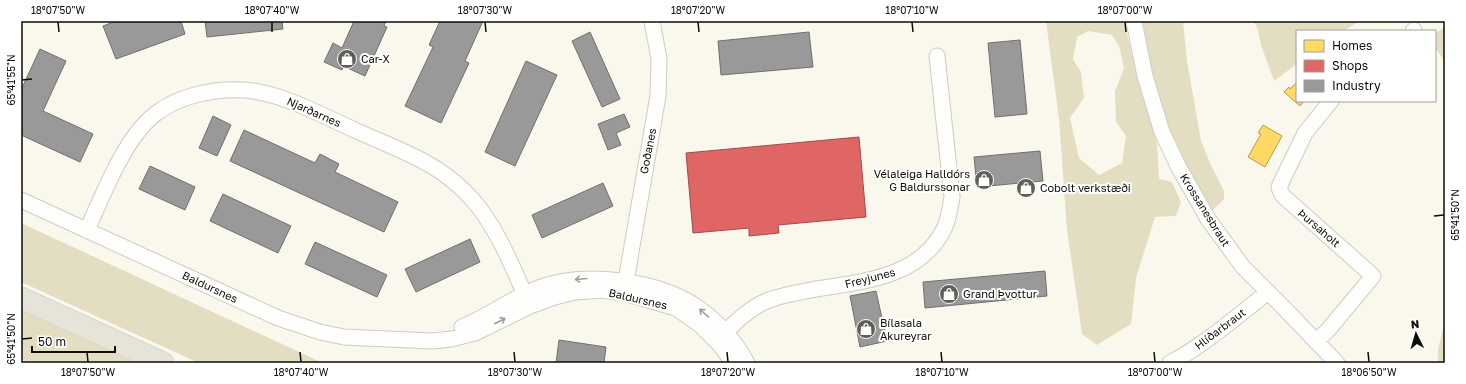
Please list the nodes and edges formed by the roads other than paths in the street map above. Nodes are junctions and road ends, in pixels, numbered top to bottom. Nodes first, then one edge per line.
1 (652, 21) edge
2 (1134, 21) edge
3 (937, 56) dead end
4 (1330, 102) edge
5 (21, 200) edge
6 (87, 230) junction
7 (626, 281) junction
8 (1268, 292) junction
9 (21, 298) edge
10 (527, 300) junction
11 (721, 340) junction
12 (1316, 341) junction
13 (736, 356) edge
14 (163, 363) edge
15 (727, 363) edge
16 (747, 363) edge
17 (751, 363) edge
18 (1170, 363) edge
19 (1337, 363) edge

1 - 7 street, Goðanes
2 - 8 street, Krossanesbraut
3 - 11 street, Freyjunes
4 - 12 street, Þursaholt
5 - 6 street, Baldursnes
6 - 10 street, Baldursnes
6 - 10 street, Njarðarnes
7 -> 10 street, Baldursnes
11 -> 7 street, Baldursnes
8 - 12 street, Krossanesbraut
8 - 18 street, Hlíðarbraut
9 - 14 highway
10 - 11 street, Baldursnes
11 - 13 street, Baldursnes
11 - 15 street
12 - 19 street, Krossanesbraut
13 - 16 street, Baldursnes
13 - 17 street

